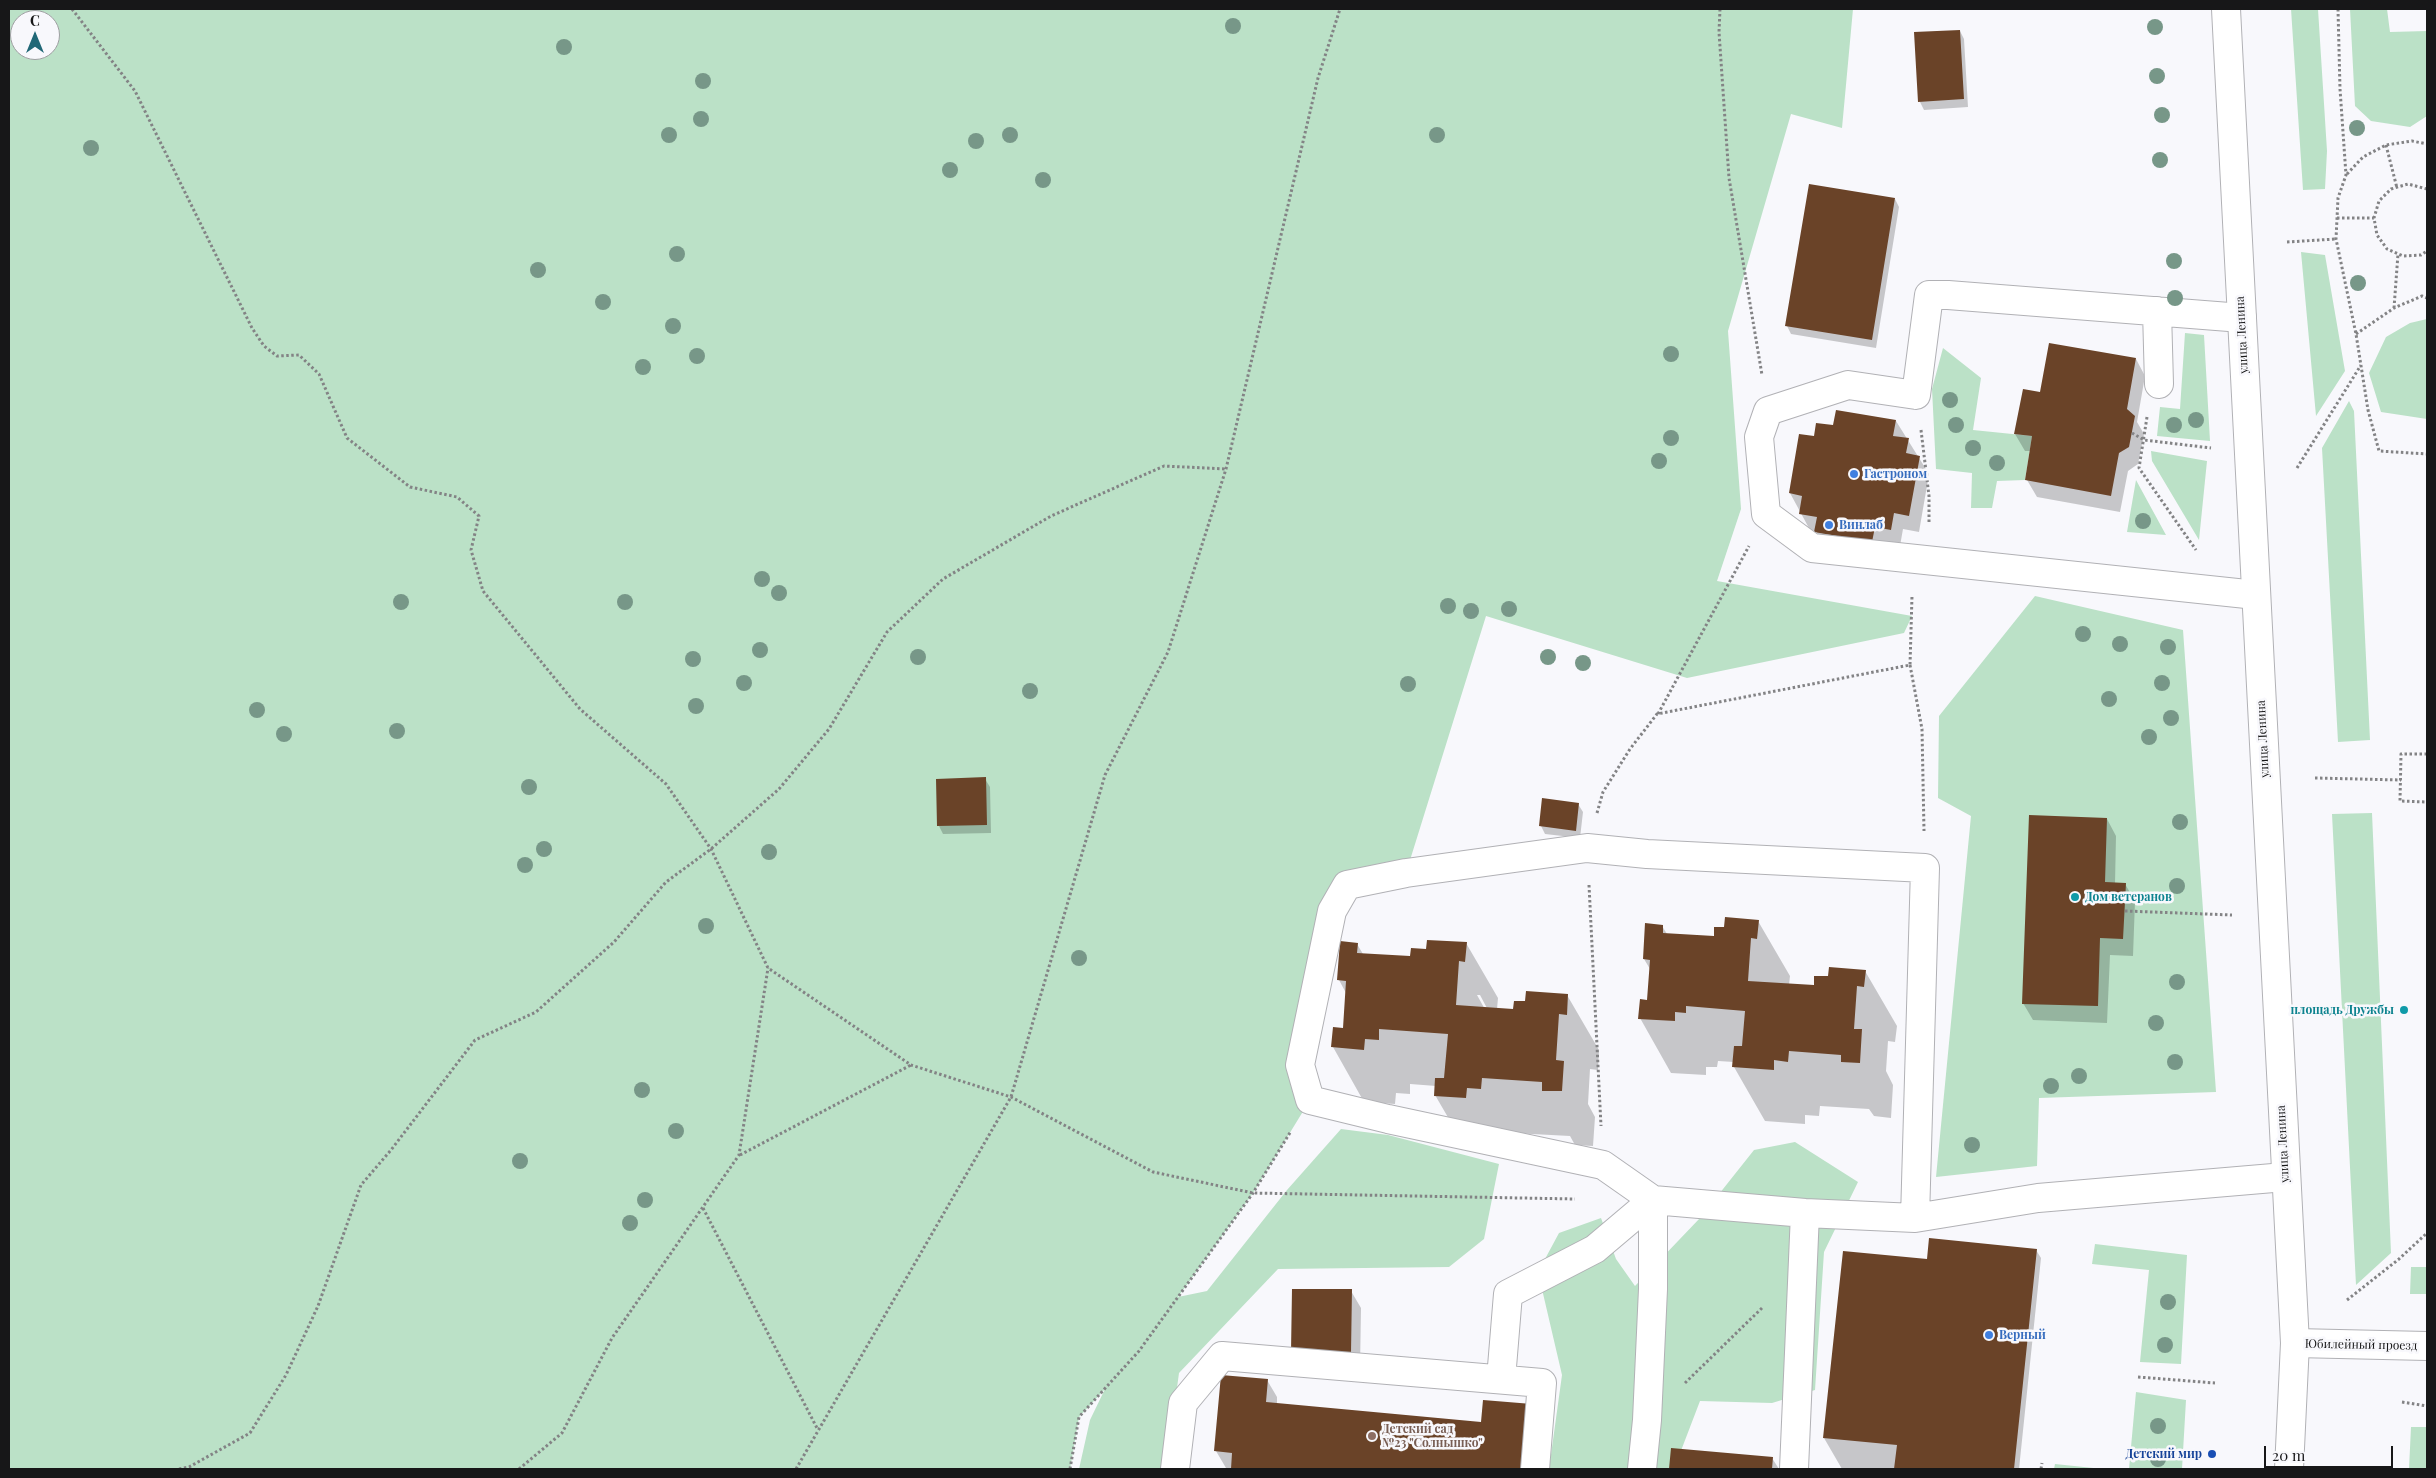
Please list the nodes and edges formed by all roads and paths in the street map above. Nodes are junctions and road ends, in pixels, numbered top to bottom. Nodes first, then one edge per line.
1 (72, 9) edge
2 (1340, 9) edge
3 (1720, 9) edge
4 (2226, 9) edge
5 (2338, 9) edge
6 (2386, 144) junction
7 (2427, 144) edge
8 (2346, 175) junction
9 (2397, 188) junction
10 (2427, 189) edge
11 (2337, 218) junction
12 (2374, 218) junction
13 (2336, 239) junction
14 (2287, 242) dead end
15 (2427, 252) edge
16 (2398, 254) junction
17 (2427, 298) edge
18 (2394, 308) junction
19 (2157, 311) junction
20 (2242, 318) junction
21 (2356, 334) junction
22 (2361, 365) junction
23 (2159, 384) joint
24 (1916, 395) junction
25 (1768, 411) junction
26 (2132, 433) dead end
27 (2144, 440) junction
28 (2219, 448) dead end
29 (2427, 454) edge
30 (2297, 468) dead end
31 (1226, 469) junction
32 (1766, 514) junction
33 (1913, 559) junction
34 (2225, 592) junction
35 (2256, 595) junction
36 (1910, 665) junction
37 (1658, 714) junction
38 (2427, 754) edge
39 (2315, 778) dead end
40 (2401, 780) junction
41 (2427, 802) edge
42 (1587, 848) junction
43 (710, 849) junction
44 (1925, 868) junction
45 (2125, 911) dead end
46 (2232, 914) dead end
47 (768, 968) junction
48 (911, 1065) junction
49 (1011, 1097) junction
50 (1310, 1100) junction
51 (739, 1155) junction
52 (1603, 1164) junction
53 (2285, 1177) junction
54 (1253, 1193) junction
55 (1585, 1199) dead end
56 (1653, 1200) junction
57 (703, 1208) junction
58 (1805, 1213) junction
59 (1915, 1218) junction
60 (2427, 1233) edge
61 (1801, 1271) junction
62 (2347, 1300) dead end
63 (2295, 1343) junction
64 (2427, 1346) edge
65 (2138, 1377) dead end
66 (1501, 1379) junction
67 (2215, 1383) dead end
68 (2402, 1402) dead end
69 (2427, 1406) edge
70 (1647, 1420) junction
71 (818, 1430) junction
72 (2042, 1463) dead end
73 (179, 1469) edge
74 (519, 1469) edge
75 (796, 1469) edge
76 (1070, 1469) edge
77 (1175, 1469) edge
78 (1535, 1469) edge
79 (1642, 1469) edge
80 (1794, 1469) edge
81 (2041, 1469) edge
82 (2289, 1469) edge

1 - 43 path
2 - 31 path
3 - 25 path
4 - 20 main road, улица Ленина
5 - 8 path
6 - 7 path
6 - 8 path
6 - 9 path
8 - 11 path
9 - 10 path
9 - 12 path
11 - 12 path
11 - 13 path
12 - 16 path
13 - 14 path
13 - 21 path
15 - 16 path
16 - 18 path
17 - 18 path
18 - 21 path
19 - 20 main road
19 - 23 main road
19 - 24 main road
20 - 35 main road, улица Ленина
21 - 22 path
22 - 29 path
22 - 30 path
23 - 27 path
24 - 25 main road
24 - 33 path
25 - 32 main road
26 - 27 path
27 - 28 path
27 - 34 path
31 - 43 path
31 - 49 path
32 - 33 main road
32 - 37 path
33 - 34 main road
33 - 36 path
34 - 35 main road
35 - 53 main road, улица Ленина
36 - 37 path
36 - 44 path
37 - 42 path
38 - 40 path
39 - 40 path
40 - 41 path
42 - 44 main road
42 - 50 main road
42 - 52 path
43 - 47 path
43 - 73 path
44 - 59 main road
45 - 46 path
47 - 48 path
47 - 51 path
48 - 49 path
48 - 51 path
49 - 54 path
49 - 71 path
50 - 52 main road
50 - 54 path
51 - 57 path
52 - 56 main road
53 - 59 main road
53 - 63 main road, улица Ленина
54 - 55 path
54 - 76 path
56 - 58 main road
56 - 66 main road
56 - 70 main road
57 - 71 path
57 - 74 path
58 - 59 main road
58 - 61 main road
60 - 62 path
61 - 70 path
61 - 80 main road
63 - 64 main road, Юбилейный проезд
63 - 82 main road, улица Ленина
65 - 67 path
66 - 77 main road
66 - 78 main road
68 - 69 path
70 - 79 main road
71 - 75 path
72 - 81 path

